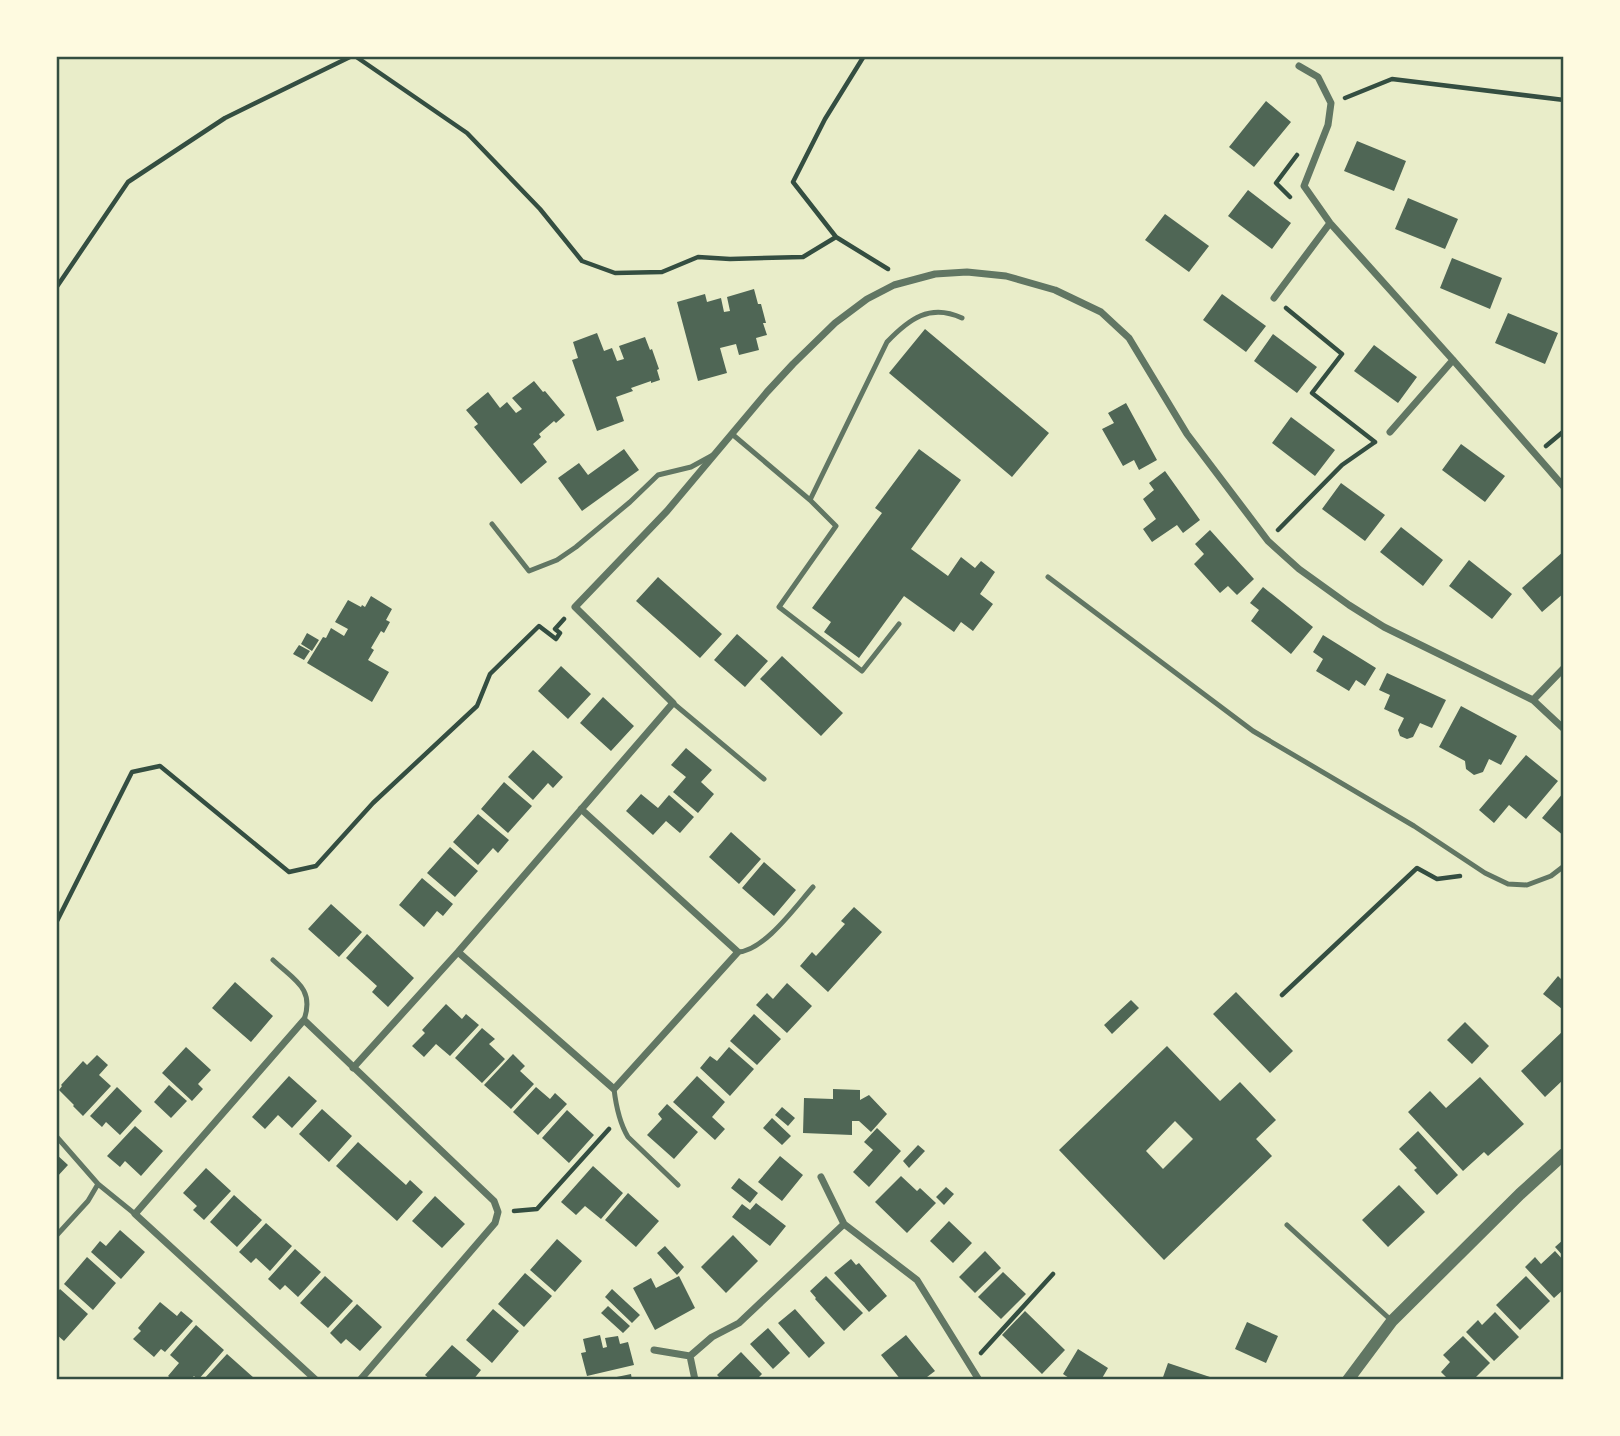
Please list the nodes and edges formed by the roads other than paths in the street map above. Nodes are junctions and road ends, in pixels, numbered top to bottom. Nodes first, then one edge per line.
1 (1299, 66) dead end
2 (1330, 223) junction
3 (1274, 298) road end
4 (962, 317) dead end
5 (1453, 360) junction
6 (1390, 432) road end
7 (732, 434) junction
8 (716, 453) junction
9 (1564, 486) edge
10 (810, 500) junction
11 (492, 524) dead end
12 (1048, 577) dead end
13 (899, 624) dead end
14 (1564, 668) edge
15 (1533, 700) junction
16 (673, 703) junction
17 (1564, 729) edge
18 (764, 779) dead end
19 (581, 809) junction
20 (1564, 866) edge
21 (813, 887) dead end
22 (737, 951) junction
23 (458, 952) junction
24 (273, 960) dead end
25 (304, 1020) junction
26 (353, 1068) junction
27 (614, 1089) junction
28 (56, 1136) edge
29 (1564, 1154) edge
30 (821, 1177) dead end
31 (98, 1184) junction
32 (678, 1185) dead end
33 (135, 1214) junction
34 (844, 1224) junction
35 (1287, 1225) dead end
36 (56, 1236) edge
37 (1392, 1321) junction
38 (654, 1350) dead end
39 (690, 1356) junction
40 (316, 1380) edge
41 (360, 1380) edge
42 (695, 1380) edge
43 (979, 1380) edge
44 (1348, 1380) edge

1 - 2 street
2 - 3 street
2 - 5 street
4 - 10 lane
5 - 6 street
5 - 9 street
7 - 8 street
7 - 10 lane
7 - 15 street
8 - 11 lane
8 - 16 street
10 - 13 lane
12 - 20 lane
14 - 15 street
15 - 17 street
16 - 18 lane
16 - 19 street
19 - 22 street
19 - 23 street
21 - 22 lane
22 - 27 street
23 - 26 street
23 - 27 street
24 - 25 lane
25 - 26 street
25 - 33 street
26 - 41 street
27 - 32 lane
28 - 31 lane
29 - 37 street
30 - 34 street
31 - 33 lane
31 - 36 lane
33 - 40 street
34 - 39 street
34 - 43 street
35 - 37 lane
37 - 44 street
38 - 39 street
39 - 42 street

